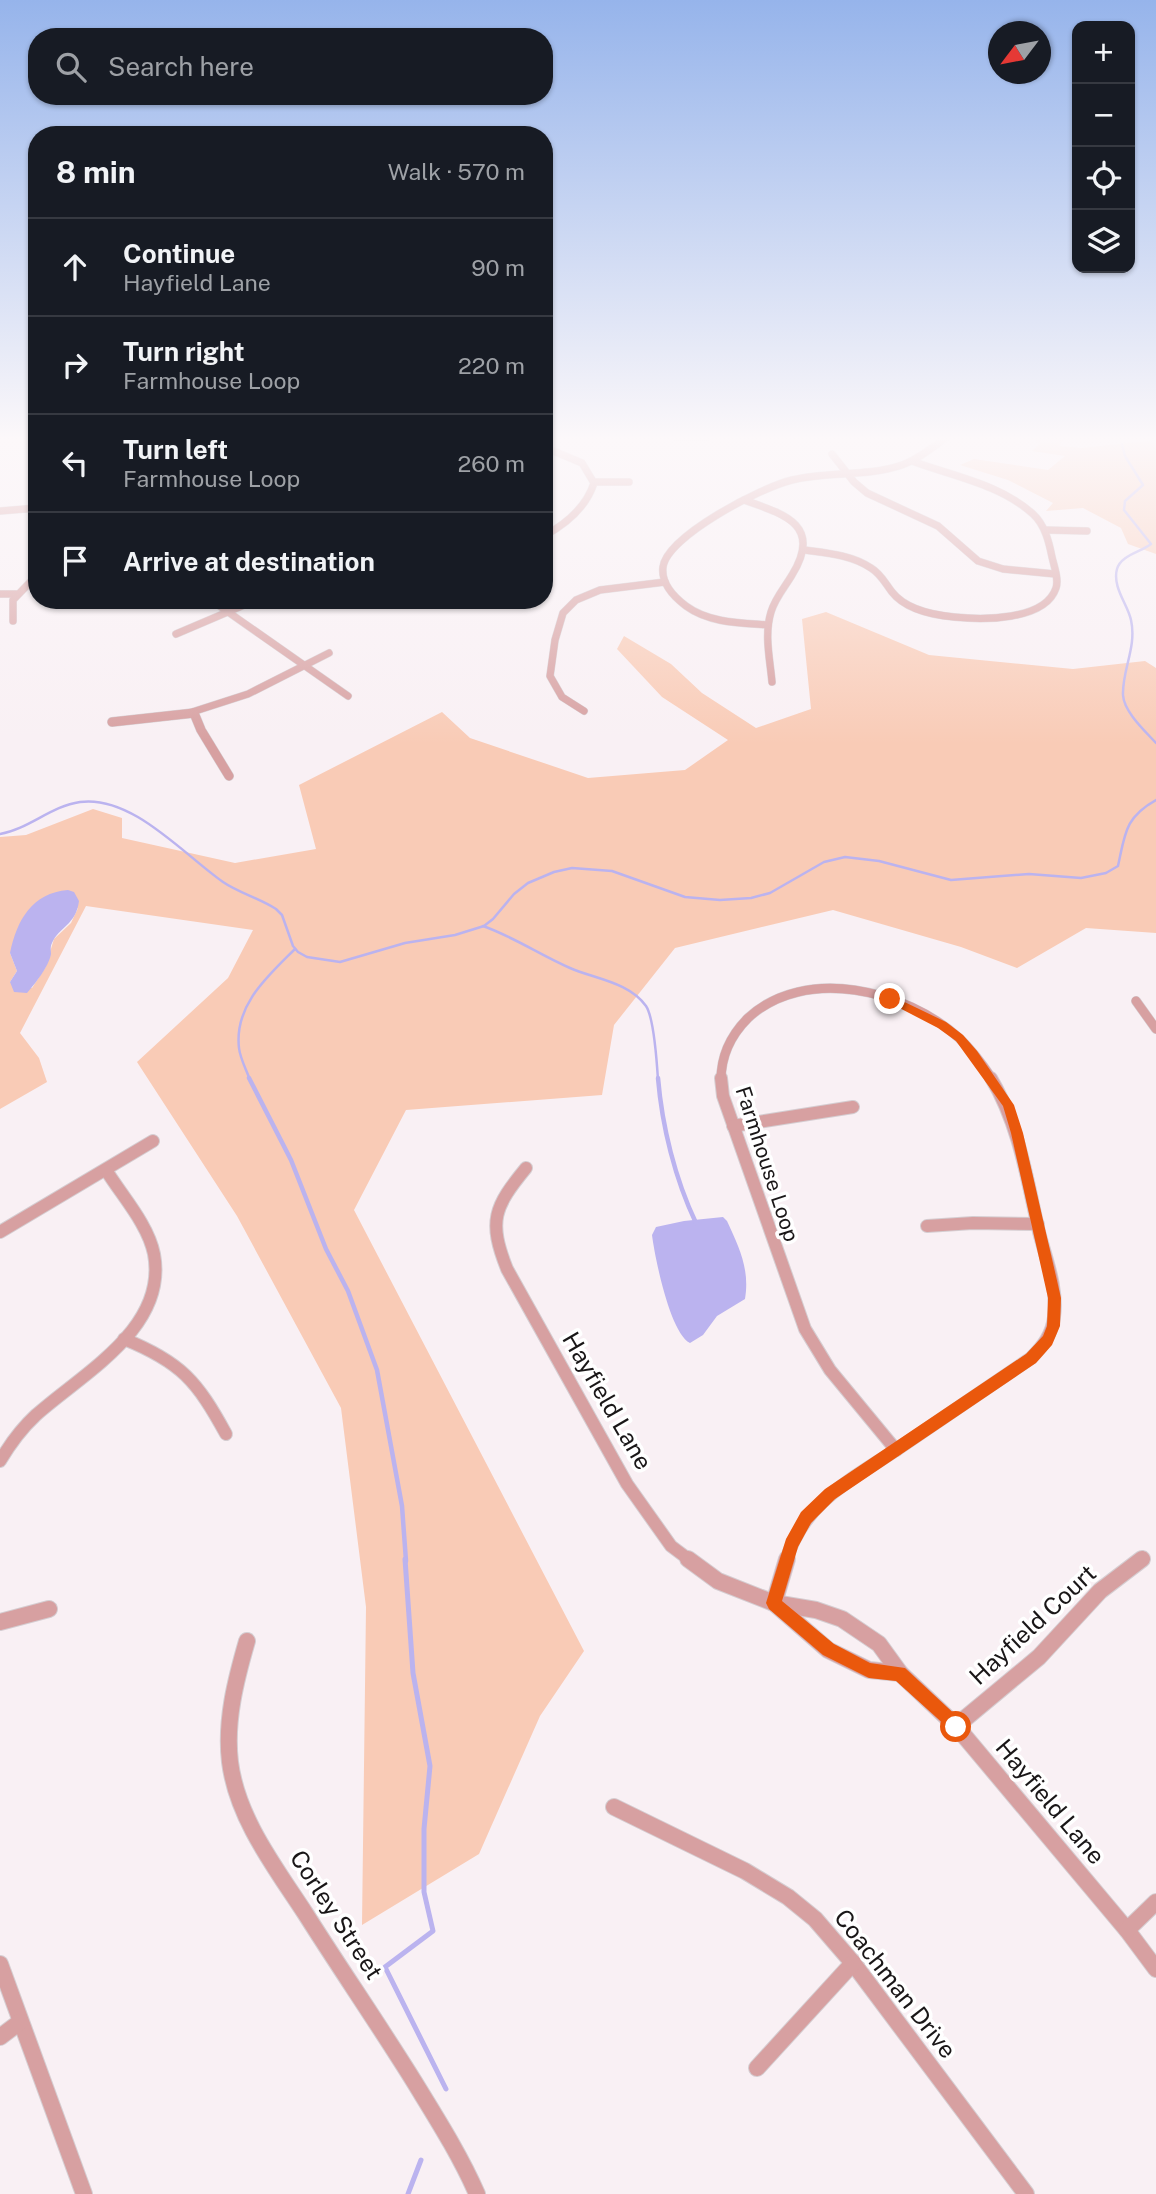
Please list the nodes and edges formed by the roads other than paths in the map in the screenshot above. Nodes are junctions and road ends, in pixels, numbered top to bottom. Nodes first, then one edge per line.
1 (682, 539) edge
2 (805, 539) edge
3 (953, 539) edge
4 (1047, 539) edge
5 (806, 550) junction
6 (1055, 574) junction
7 (665, 582) junction
8 (28, 583) edge
9 (0, 594) edge
10 (16, 594) junction
11 (1043, 604) junction
12 (223, 609) edge
13 (237, 609) edge
14 (1056, 610) dead end
15 (228, 613) junction
16 (13, 621) dead end
17 (768, 625) junction
18 (176, 634) dead end
19 (329, 653) dead end
20 (305, 666) junction
21 (772, 682) dead end
22 (348, 696) dead end
23 (584, 711) dead end
24 (194, 713) junction
25 (112, 722) dead end
26 (229, 776) dead end
27 (1136, 1001) dead end
28 (1156, 1030) edge
29 (853, 1107) dead end
30 (733, 1126) junction
31 (153, 1141) dead end
32 (526, 1168) dead end
33 (106, 1170) junction
34 (1038, 1224) junction
35 (928, 1226) dead end
36 (0, 1232) edge
37 (124, 1339) junction
38 (226, 1434) dead end
39 (896, 1450) junction
40 (0, 1461) edge
41 (1143, 1558) dead end
42 (774, 1603) junction
43 (49, 1609) dead end
44 (0, 1622) edge
45 (247, 1641) dead end
46 (900, 1673) junction
47 (956, 1727) junction
48 (614, 1807) dead end
49 (1156, 1902) edge
50 (1127, 1930) junction
51 (853, 1963) junction
52 (0, 1964) edge
53 (1156, 1969) edge
54 (20, 2022) junction
55 (0, 2037) edge
56 (757, 2067) dead end
57 (84, 2194) edge
58 (477, 2194) edge
59 (1026, 2194) edge

1 - 7 street
2 - 5 street
3 - 6 street
4 - 6 street
5 - 11 street
5 - 17 street
6 - 11 street
7 - 17 street
7 - 23 street
8 - 10 street
9 - 10 street
10 - 16 street
11 - 14 street
12 - 15 street
13 - 15 street
15 - 18 street
15 - 20 street
17 - 21 street
19 - 20 street
20 - 22 street
20 - 24 street
24 - 25 street
24 - 26 street
27 - 28 street
29 - 30 street
30 - 34 street, Farmhouse Loop
30 - 39 street, Farmhouse Loop
31 - 33 street
32 - 42 street, Hayfield Lane
33 - 36 street
33 - 37 street
34 - 35 street
34 - 39 street, Farmhouse Loop
37 - 38 street
37 - 40 street
39 - 42 street, Farmhouse Loop
41 - 47 street, Hayfield Court
42 - 46 street, Hayfield Lane
42 - 46 street, Hayfield Lane
43 - 44 street
45 - 58 street, Corley Street
46 - 47 street, Hayfield Lane
47 - 50 street, Hayfield Lane
48 - 51 street, Coachman Drive
49 - 50 street
50 - 53 street, Hayfield Lane
51 - 56 street
51 - 59 street, Coachman Drive
52 - 54 street
54 - 55 street
54 - 57 street

